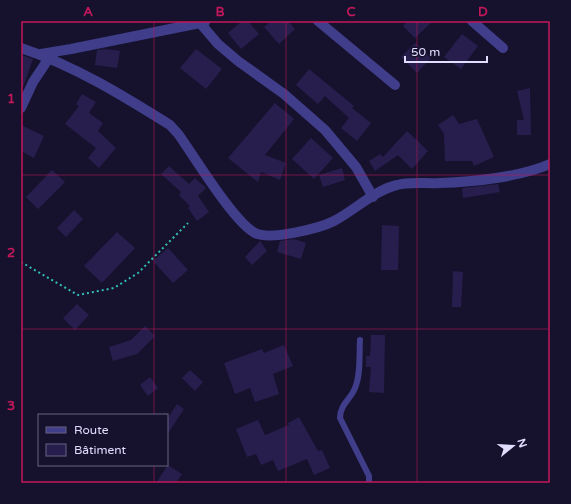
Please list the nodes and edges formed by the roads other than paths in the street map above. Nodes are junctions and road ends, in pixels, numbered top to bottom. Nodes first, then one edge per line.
1 (318, 21) edge
2 (472, 21) edge
3 (204, 22) edge
4 (21, 48) edge
5 (503, 48) dead end
6 (45, 56) junction
7 (395, 86) dead end
8 (21, 108) edge
9 (550, 164) edge
10 (373, 196) junction
11 (360, 340) dead end
12 (370, 483) edge

1 - 7 street
2 - 5 street
3 - 6 street
3 - 10 street
4 - 6 street
6 - 8 street
6 - 10 street
9 - 10 street
11 - 12 lane

